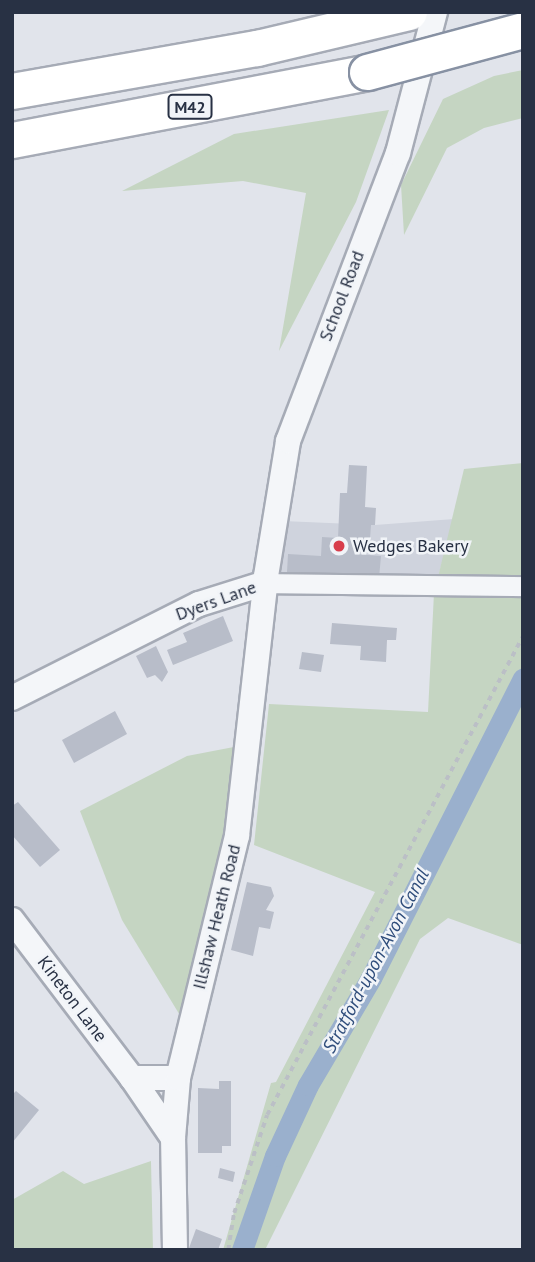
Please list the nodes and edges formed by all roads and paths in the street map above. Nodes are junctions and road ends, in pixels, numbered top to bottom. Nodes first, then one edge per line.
1 (409, 12) edge
2 (435, 12) edge
3 (523, 30) edge
4 (12, 90) edge
5 (12, 140) edge
6 (266, 583) junction
7 (523, 586) edge
8 (523, 636) edge
9 (12, 698) edge
10 (12, 920) edge
11 (178, 1077) junction
12 (132, 1078) junction
13 (173, 1138) junction
14 (175, 1250) edge
15 (228, 1250) edge

1 - 4 highway
2 - 6 street, School Road
3 - 5 highway, M42, bridge
6 - 7 street, Dyers Lane
6 - 9 street, Dyers Lane
6 - 11 street, Illshaw Heath Road
8 - 15 path
10 - 12 street, Kineton Lane
11 - 12 street
11 - 13 street, Illshaw Heath Road
12 - 13 street, Kineton Lane
13 - 14 street, Illshaw Heath Road

